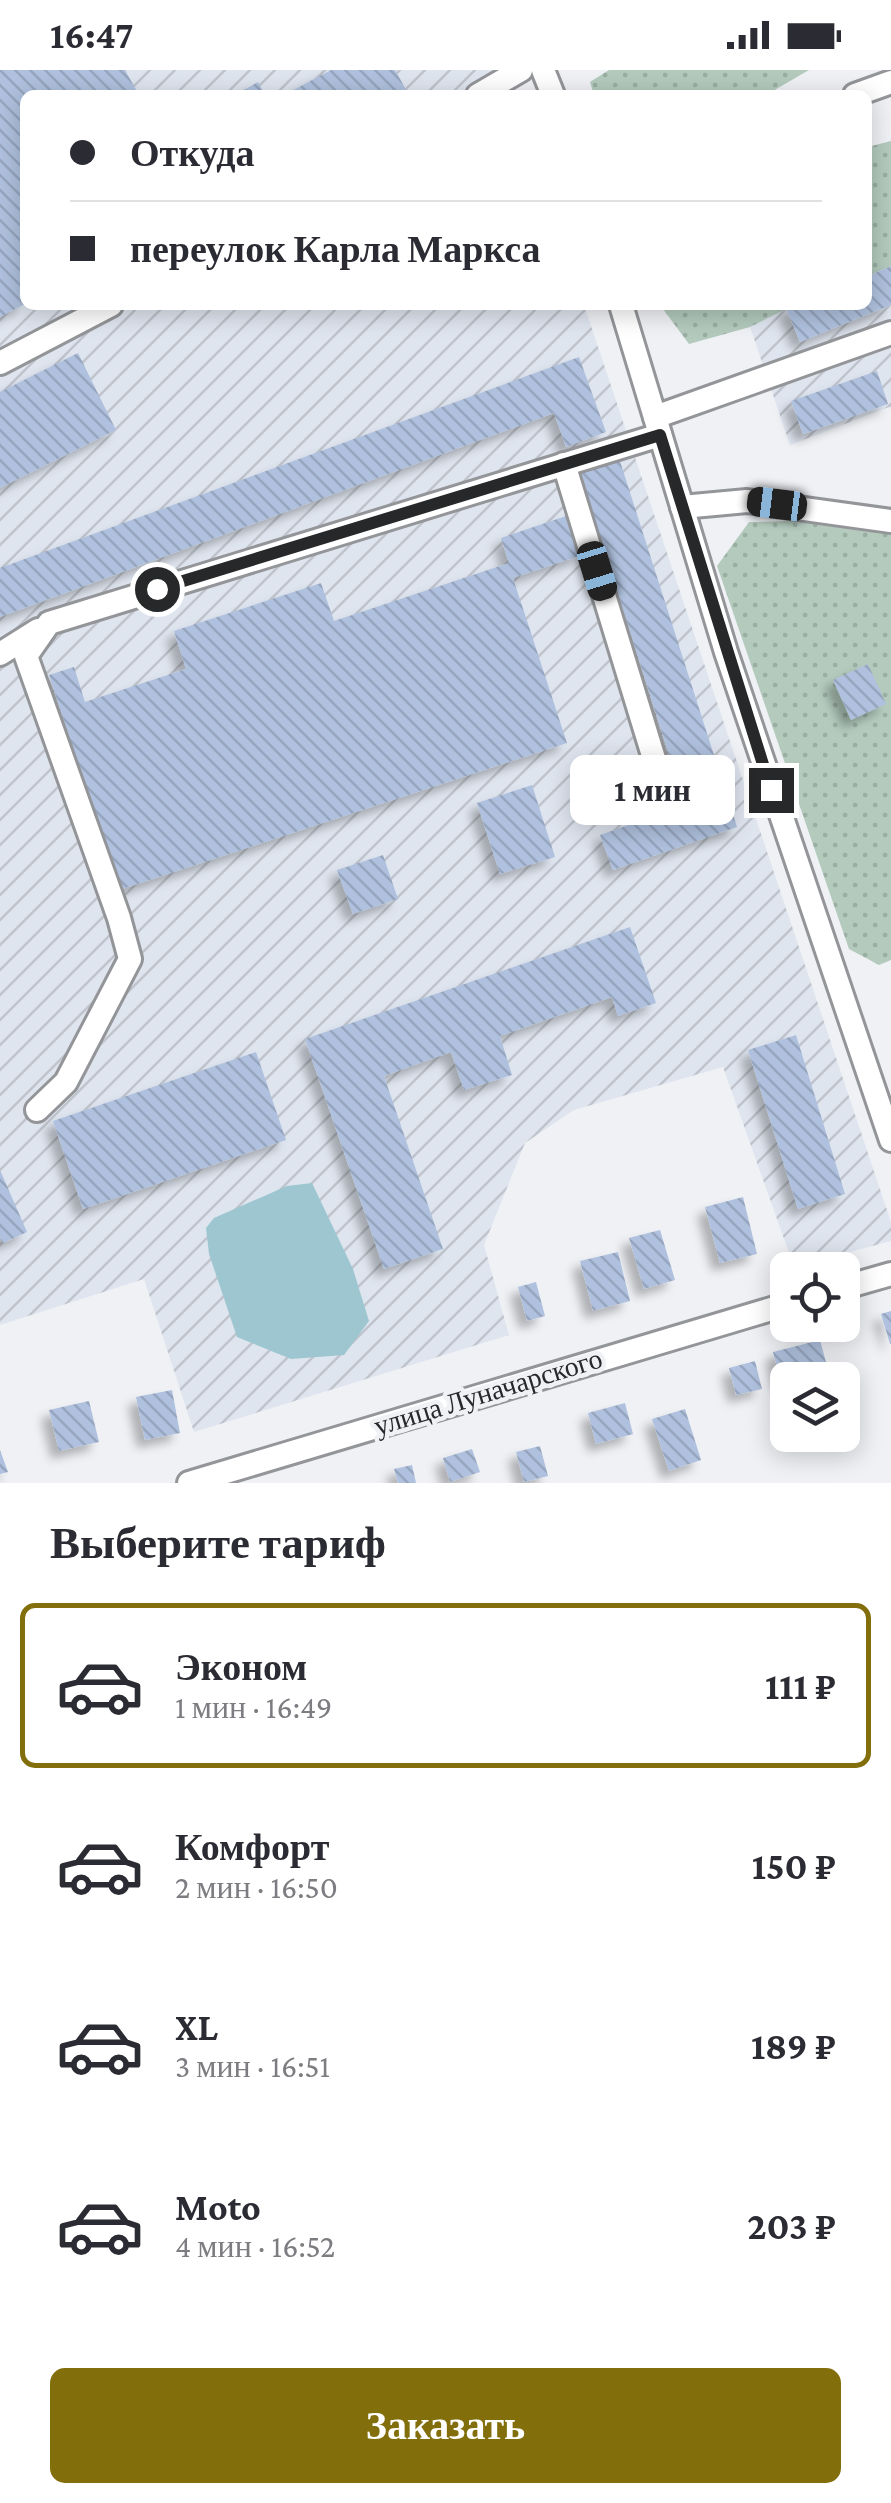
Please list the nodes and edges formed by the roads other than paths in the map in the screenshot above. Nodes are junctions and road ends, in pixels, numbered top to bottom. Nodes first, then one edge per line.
1 (522, 70) edge
2 (487, 90) edge
3 (102, 310) edge
4 (623, 310) edge
5 (891, 333) edge
6 (0, 363) edge
7 (658, 426) junction
8 (564, 464) junction
9 (682, 507) junction
10 (891, 520) edge
11 (49, 622) junction
12 (0, 654) edge
13 (662, 785) dead end
14 (38, 1110) dead end
15 (891, 1140) edge
16 (891, 1274) edge
17 (860, 1283) edge
18 (770, 1309) edge
19 (189, 1483) edge

1 - 2 street
3 - 6 street
4 - 7 street
5 - 7 street
7 - 8 street
7 - 9 street
8 - 11 street
8 - 13 street
9 - 10 street
9 - 15 street
11 - 12 street
11 - 14 street
16 - 17 street
18 - 19 street, улица Луначарского

